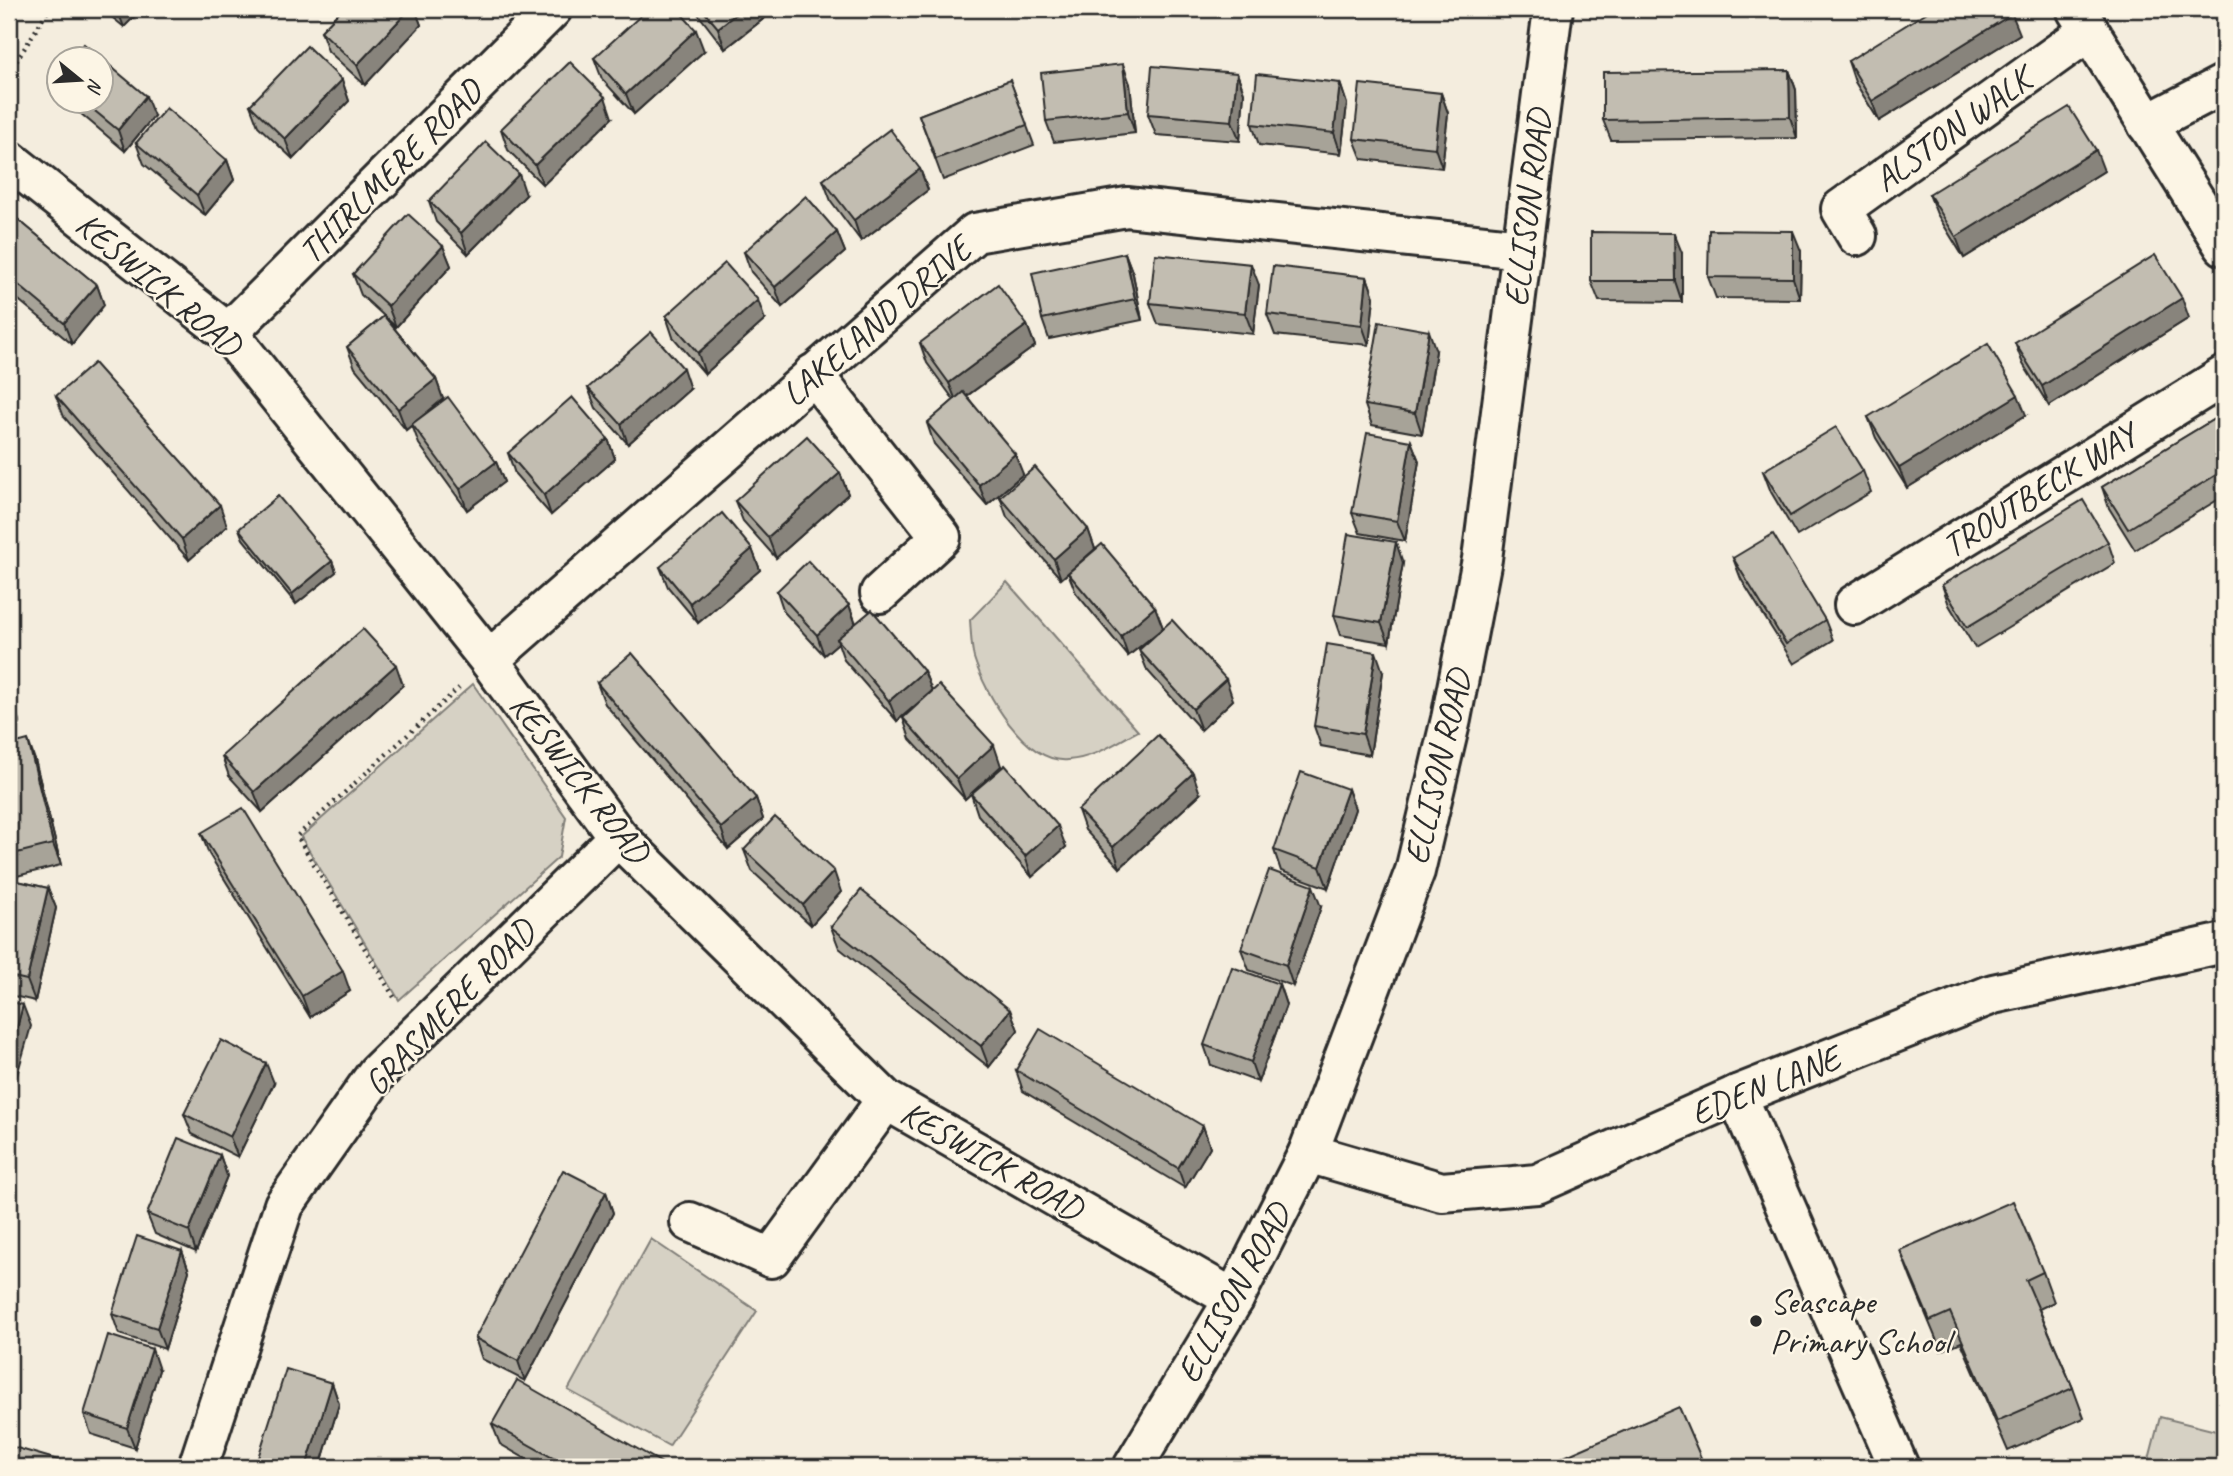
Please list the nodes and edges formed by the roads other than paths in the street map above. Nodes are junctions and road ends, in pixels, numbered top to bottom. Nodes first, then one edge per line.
1 (552, 9) edge
2 (1553, 9) edge
3 (2083, 20) edge
4 (2224, 84) edge
5 (2147, 124) junction
6 (9, 160) edge
7 (1857, 236) dead end
8 (2224, 246) edge
9 (1522, 249) junction
10 (228, 333) junction
11 (813, 374) junction
12 (2224, 376) edge
13 (880, 593) dead end
14 (1854, 605) dead end
15 (489, 660) junction
16 (618, 837) junction
17 (2224, 943) edge
18 (1737, 1095) junction
19 (886, 1100) junction
20 (1308, 1153) junction
21 (690, 1222) dead end
22 (1234, 1299) junction
23 (198, 1467) edge
24 (1133, 1467) edge
25 (1899, 1467) edge

1 - 10 street, THIRLMERE ROAD
2 - 9 street, ELLISON ROAD
3 - 5 street
3 - 7 street, ALSTON WALK
4 - 5 street
5 - 8 street
6 - 10 street, KESWICK ROAD
9 - 11 street, LAKELAND DRIVE
9 - 20 street, ELLISON ROAD
10 - 15 street, KESWICK ROAD
11 - 13 street
11 - 15 street, LAKELAND DRIVE
12 - 14 street, TROUTBECK WAY
15 - 16 street, KESWICK ROAD
16 - 19 street, KESWICK ROAD
16 - 23 street, GRASMERE ROAD
17 - 18 street, EDEN LANE
18 - 20 street, EDEN LANE
18 - 25 street
19 - 21 street
19 - 22 street, KESWICK ROAD
20 - 22 street, ELLISON ROAD
22 - 24 street, ELLISON ROAD

